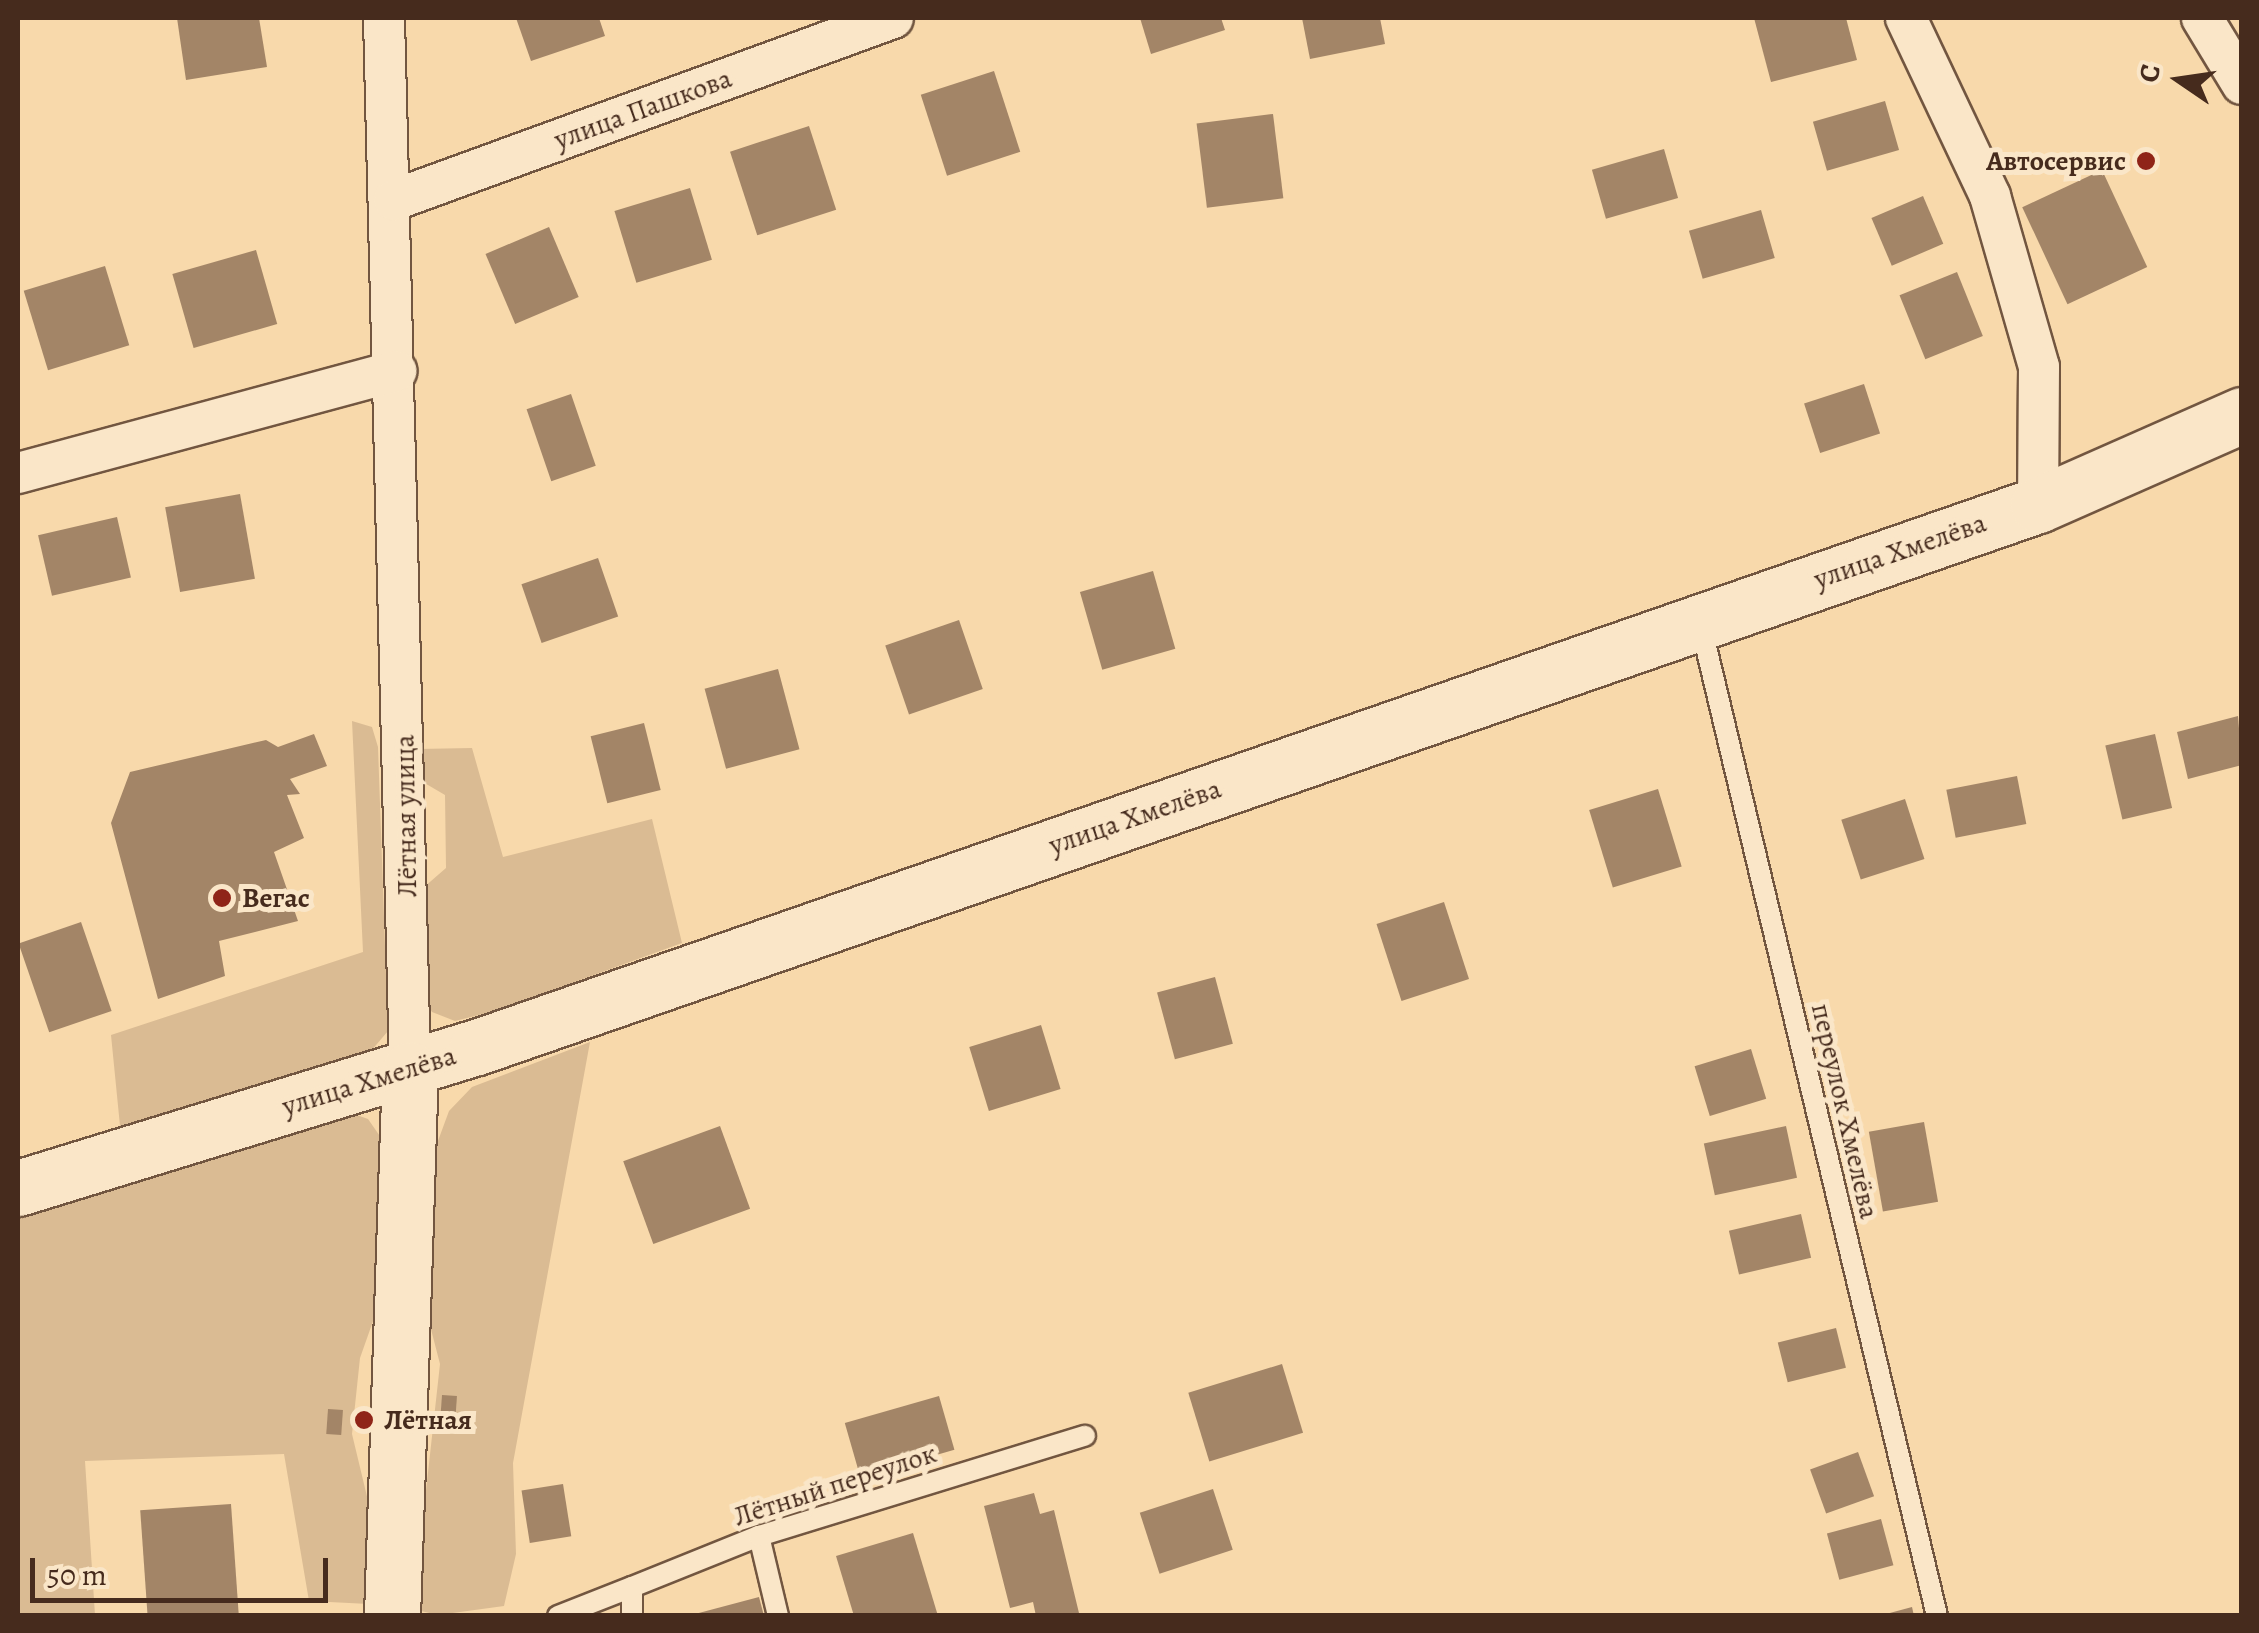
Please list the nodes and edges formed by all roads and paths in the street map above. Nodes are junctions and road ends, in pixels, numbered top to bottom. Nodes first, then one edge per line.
1 (384, 18) edge
2 (892, 18) edge
3 (1906, 18) edge
4 (2202, 18) edge
5 (2242, 84) edge
6 (394, 200) junction
7 (398, 371) junction
8 (2242, 416) edge
9 (18, 473) edge
10 (2038, 505) junction
11 (1700, 619) junction
12 (410, 1070) junction
13 (18, 1188) edge
14 (1085, 1436) dead end
15 (759, 1536) junction
16 (632, 1587) junction
17 (392, 1616) edge
18 (558, 1616) edge
19 (632, 1616) edge
20 (778, 1616) edge
21 (1937, 1616) edge

1 - 6 street, Лётная улица
2 - 6 street, улица Пашкова
3 - 10 street
4 - 5 street
6 - 7 street, Лётная улица
7 - 9 street
7 - 12 street, Лётная улица
8 - 10 main road, улица Хмелёва
10 - 11 main road, улица Хмелёва
11 - 12 main road, улица Хмелёва
11 - 21 lane, переулок Хмелёва
12 - 13 main road, улица Хмелёва
12 - 17 main road, Лётная улица
14 - 15 lane, Лётный переулок
15 - 16 lane, Лётный переулок
15 - 20 lane
16 - 18 lane, Лётный переулок
16 - 19 lane

